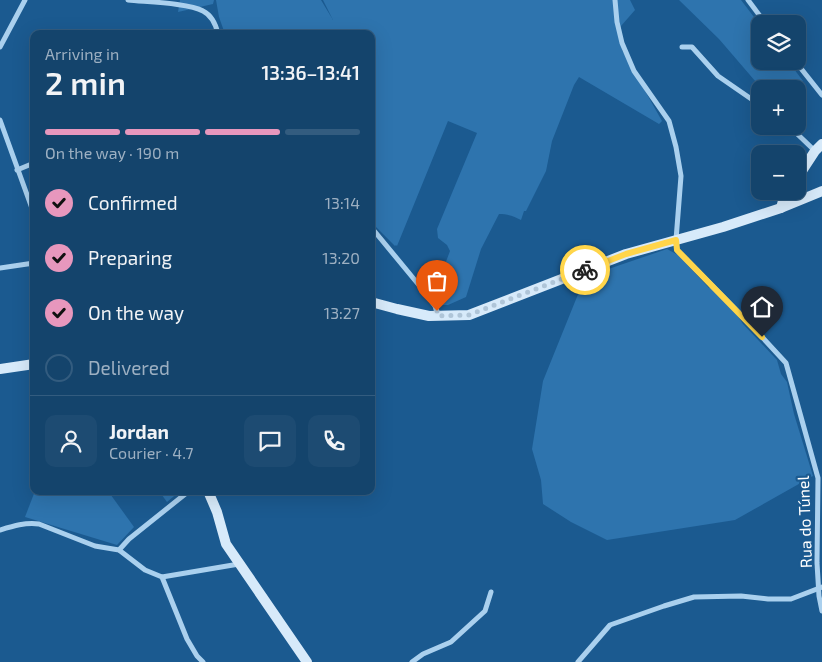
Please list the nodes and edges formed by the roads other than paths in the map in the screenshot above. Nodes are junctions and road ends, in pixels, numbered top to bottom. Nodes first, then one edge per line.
1 (25, 0) edge
2 (128, 0) edge
3 (615, 0) edge
4 (748, 0) edge
5 (759, 15) edge
6 (217, 30) edge
7 (682, 46) dead end
8 (0, 47) edge
9 (802, 70) edge
10 (822, 95) edge
11 (751, 98) edge
12 (0, 120) edge
13 (801, 135) edge
14 (819, 148) edge
15 (30, 165) edge
16 (806, 166) edge
17 (17, 170) junction
18 (822, 191) edge
19 (783, 200) edge
20 (30, 204) edge
21 (781, 208) junction
22 (375, 232) edge
23 (676, 240) junction
24 (30, 264) edge
25 (0, 268) edge
26 (375, 303) edge
27 (438, 316) junction
28 (30, 365) edge
29 (0, 369) edge
30 (184, 495) edge
31 (210, 495) edge
32 (0, 530) edge
33 (119, 550) junction
34 (239, 564) junction
35 (162, 577) junction
36 (821, 588) edge
37 (491, 592) dead end
38 (822, 612) edge
39 (203, 662) edge
40 (307, 662) edge
41 (412, 662) edge
42 (578, 662) edge

1 - 8 street
2 - 6 street
3 - 23 street
4 - 5 street
7 - 11 street
9 - 10 street
12 - 17 street
13 - 14 street
14 - 16 main road
15 - 17 street
17 - 20 street
18 - 21 main road
19 - 21 main road
21 - 23 main road
22 - 27 street
23 - 27 main road
23 - 36 street, Rua do Túnel
24 - 25 street
26 - 27 main road
28 - 29 main road
30 - 33 street
31 - 34 main road
32 - 33 street
33 - 35 street
34 - 35 street
34 - 40 main road
35 - 39 street
36 - 38 street, Rua do Túnel
36 - 42 street
37 - 41 street

